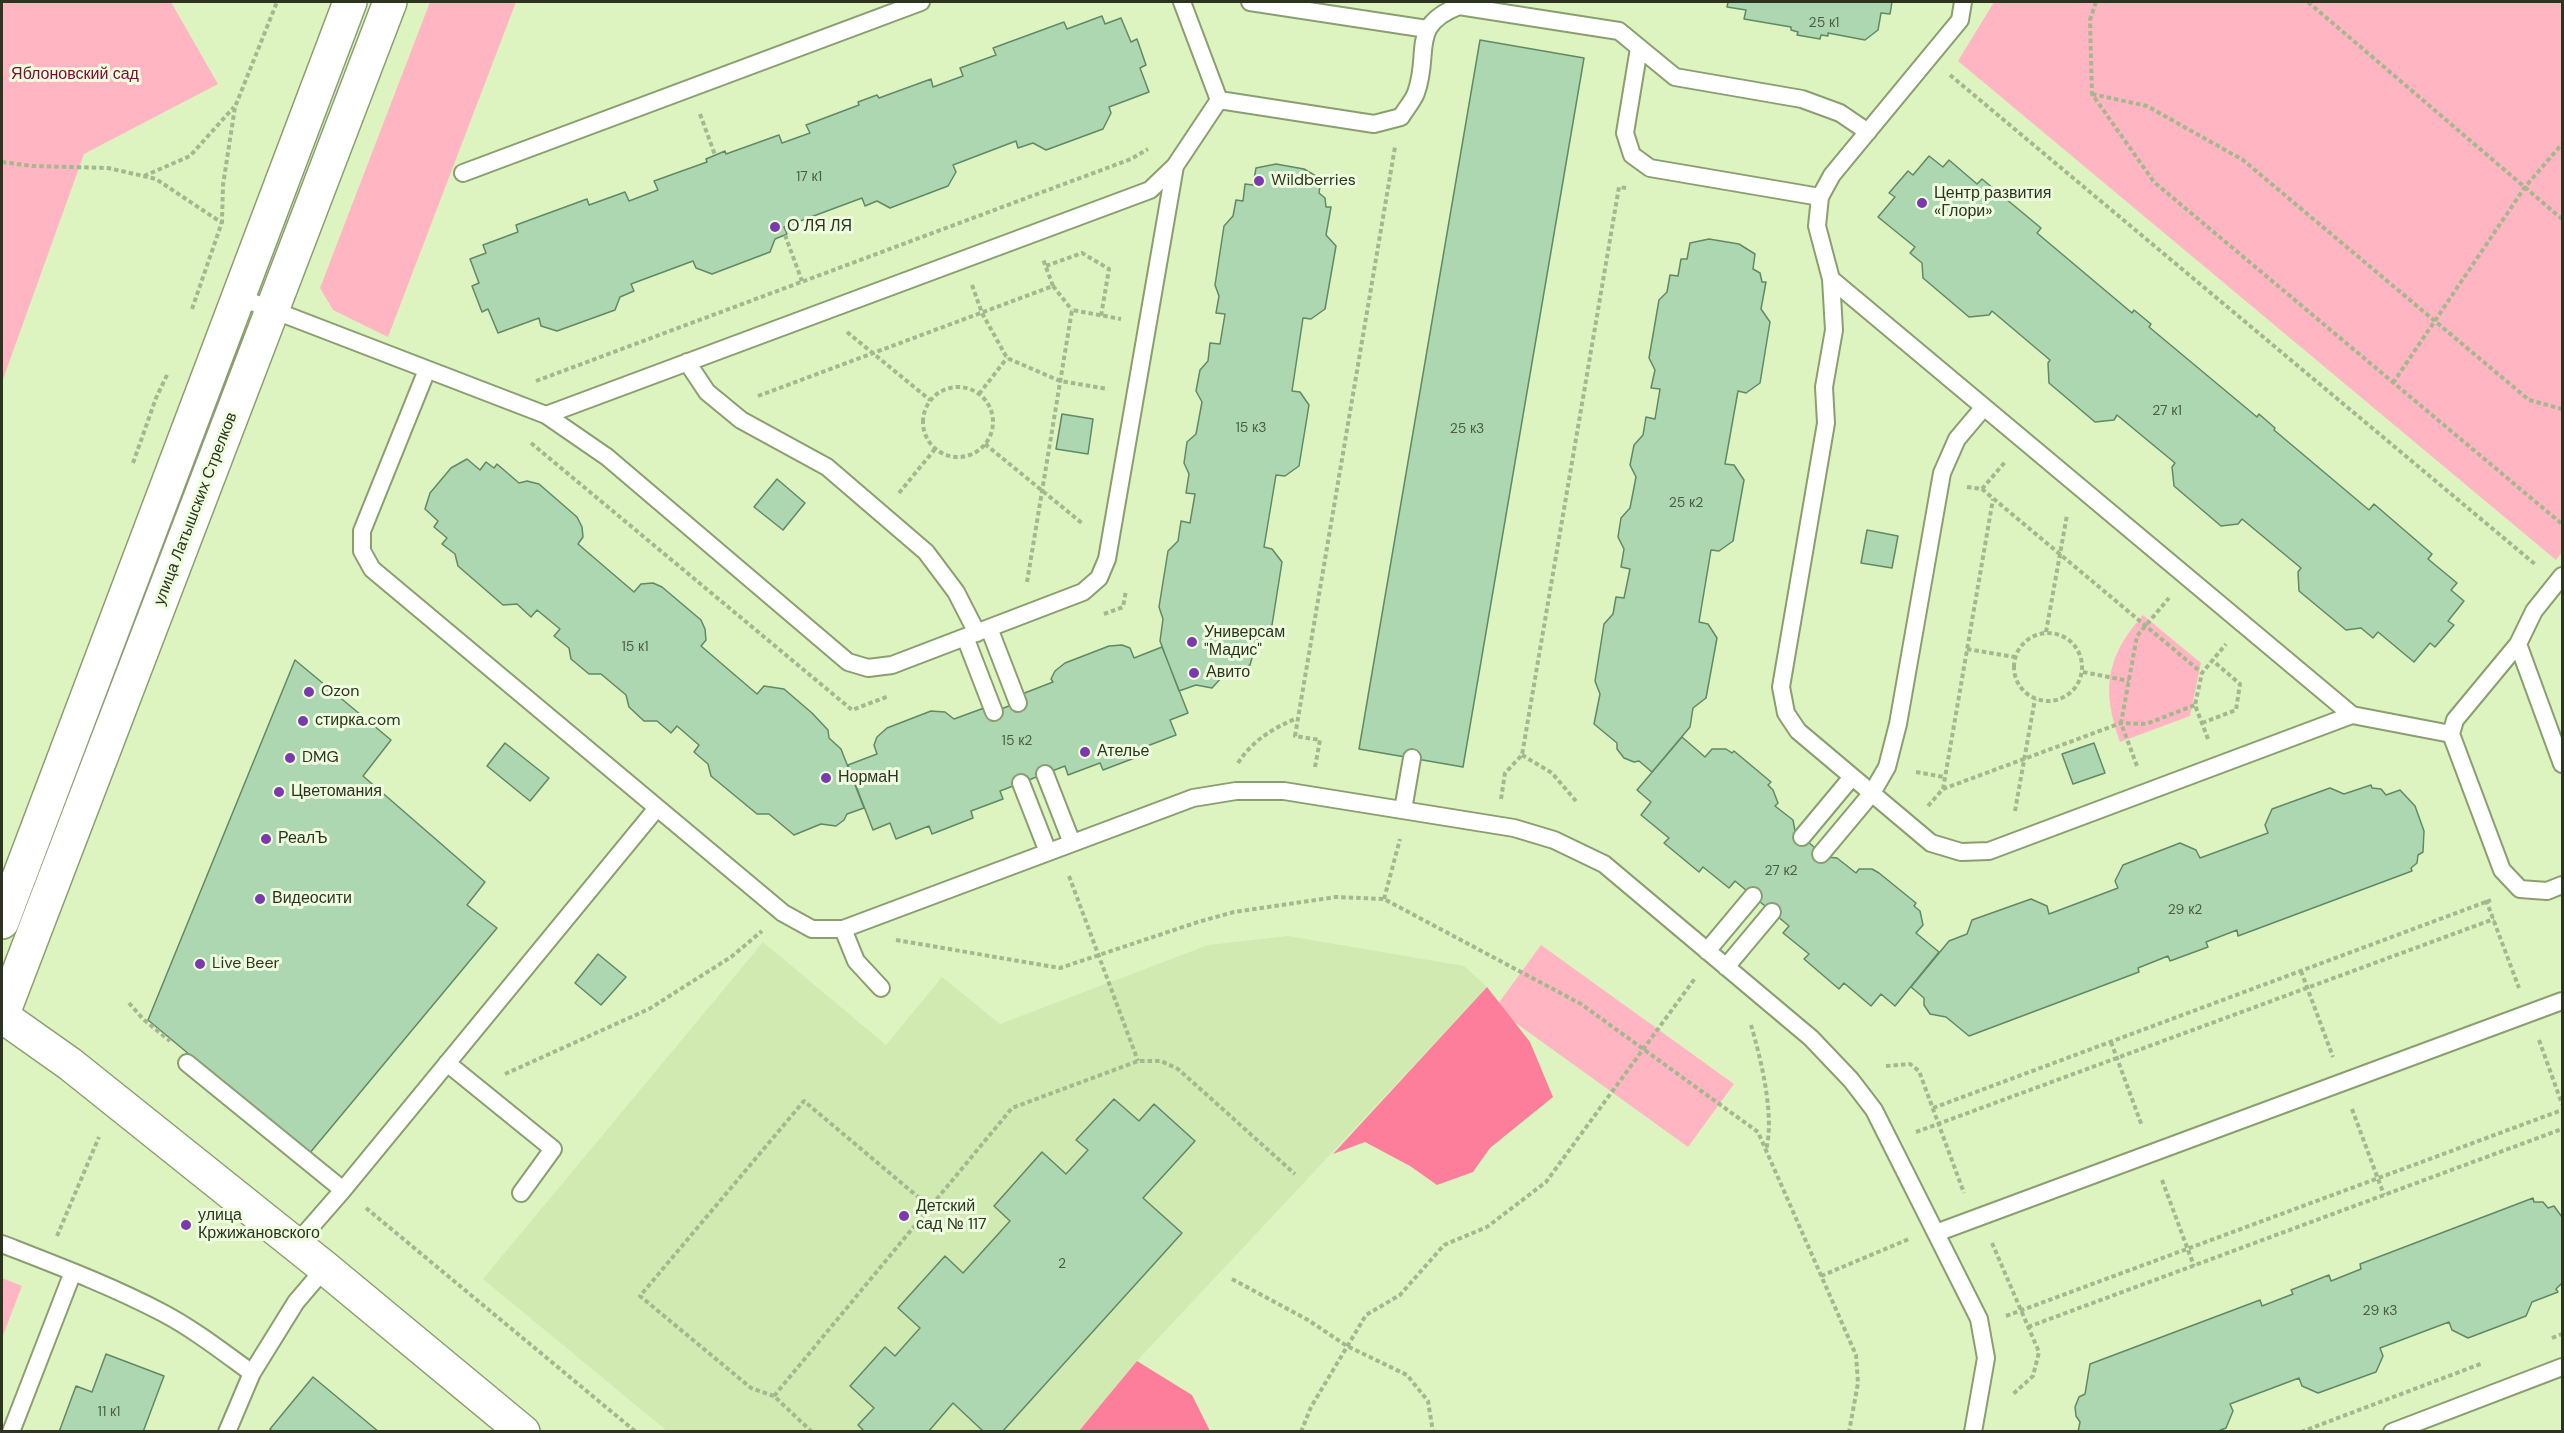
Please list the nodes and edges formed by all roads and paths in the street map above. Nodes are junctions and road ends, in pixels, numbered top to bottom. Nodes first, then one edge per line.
1 (277, 2) edge
2 (350, 2) edge
3 (390, 2) edge
4 (921, 2) edge
5 (1182, 2) edge
6 (1251, 2) edge
7 (1964, 2) edge
8 (2096, 2) edge
9 (2308, 2) edge
10 (1427, 29) junction
11 (1640, 48) junction
12 (1930, 58) junction
13 (2092, 94) junction
14 (1219, 100) junction
15 (235, 107) junction
16 (1401, 117) junction
17 (1868, 132) junction
18 (710, 141) dead end
19 (2562, 144) edge
20 (1151, 147) dead end
21 (715, 155) dead end
22 (2, 162) edge
23 (1175, 166) junction
24 (463, 173) dead end
25 (143, 176) junction
26 (2525, 187) junction
27 (1629, 189) dead end
28 (1820, 197) junction
29 (2562, 219) edge
30 (222, 222) junction
31 (224, 233) dead end
32 (1034, 233) junction
33 (785, 235) dead end
34 (962, 260) junction
35 (1046, 266) junction
36 (1831, 279) junction
37 (802, 281) junction
38 (1053, 286) junction
39 (239, 297) junction
40 (272, 310) junction
41 (1071, 310) junction
42 (823, 312) junction
43 (982, 313) junction
44 (190, 315) dead end
45 (1101, 316) junction
46 (2435, 321) junction
47 (1148, 324) junction
48 (873, 354) junction
49 (1007, 357) junction
50 (687, 362) junction
51 (171, 366) dead end
52 (427, 370) junction
53 (1060, 381) junction
54 (2393, 383) junction
55 (979, 394) junction
56 (1136, 394) junction
57 (504, 399) junction
58 (930, 400) junction
59 (1984, 407) junction
60 (726, 408) junction
61 (2562, 409) edge
62 (546, 415) junction
63 (2024, 440) junction
64 (531, 442) dead end
65 (986, 444) junction
66 (935, 450) junction
67 (131, 471) dead end
68 (1940, 482) junction
69 (2073, 482) junction
70 (1982, 489) junction
71 (1042, 491) junction
72 (1993, 498) junction
73 (881, 513) junction
74 (2562, 524) edge
75 (1109, 546) junction
76 (2060, 554) junction
77 (2187, 577) junction
78 (2560, 579) edge
79 (1127, 584) dead end
80 (1022, 615) junction
81 (1103, 615) dead end
82 (2243, 624) junction
83 (2145, 626) junction
84 (977, 633) junction
85 (2046, 633) junction
86 (2518, 645) junction
87 (1967, 649) junction
88 (2015, 657) junction
89 (2212, 660) junction
90 (2083, 672) junction
91 (2202, 673) junction
92 (2129, 681) junction
93 (897, 693) dead end
94 (2035, 699) junction
95 (1018, 703) dead end
96 (2195, 705) junction
97 (994, 712) dead end
98 (2352, 715) junction
99 (1298, 718) junction
100 (2121, 723) junction
101 (2202, 723) junction
102 (2451, 734) junction
103 (1522, 755) junction
104 (1412, 758) dead end
105 (2024, 758) junction
106 (2562, 764) edge
107 (2218, 765) junction
108 (1233, 769) dead end
109 (1045, 774) dead end
110 (1314, 775) dead end
111 (1852, 777) junction
112 (1021, 783) dead end
113 (1943, 789) junction
114 (2146, 792) junction
115 (1872, 793) junction
116 (1576, 801) dead end
117 (1500, 806) dead end
118 (657, 808) junction
119 (1402, 810) junction
120 (1910, 826) junction
121 (1401, 834) dead end
122 (1802, 837) dead end
123 (1072, 843) junction
124 (2009, 843) junction
125 (1048, 852) junction
126 (1821, 854) dead end
127 (1066, 870) dead end
128 (2562, 885) edge
129 (2520, 889) junction
130 (2483, 891) dead end
131 (1753, 896) dead end
132 (1384, 899) junction
133 (2487, 901) junction
134 (1772, 912) dead end
135 (783, 913) junction
136 (2494, 919) junction
137 (2, 922) edge
138 (843, 929) junction
139 (911, 934) dead end
140 (904, 941) junction
141 (1707, 951) junction
142 (1098, 955) junction
143 (1726, 967) junction
144 (1706, 981) dead end
145 (881, 988) dead end
146 (2562, 1001) edge
147 (129, 1003) dead end
148 (2529, 1013) junction
149 (2, 1016) edge
150 (1756, 1022) dead end
151 (1643, 1049) junction
152 (1138, 1060) junction
153 (187, 1063) joint
154 (447, 1063) junction
155 (1886, 1066) dead end
156 (476, 1087) junction
157 (2562, 1104) edge
158 (1933, 1108) junction
159 (2562, 1110) edge
160 (1938, 1124) junction
161 (2562, 1129) edge
162 (1910, 1135) dead end
163 (99, 1137) dead end
164 (1766, 1150) junction
165 (1295, 1174) dead end
166 (343, 1190) junction
167 (521, 1193) dead end
168 (930, 1207) junction
169 (1977, 1218) junction
170 (1936, 1233) junction
171 (1912, 1238) dead end
172 (2, 1244) edge
173 (295, 1245) junction
174 (46, 1261) junction
175 (325, 1268) junction
176 (74, 1272) junction
177 (1821, 1276) junction
178 (1232, 1279) dead end
179 (2021, 1311) junction
180 (2001, 1319) dead end
181 (2028, 1327) junction
182 (2562, 1334) edge
183 (2541, 1342) dead end
184 (1347, 1346) junction
185 (2486, 1362) dead end
186 (2562, 1367) edge
187 (252, 1372) junction
188 (2013, 1394) dead end
189 (774, 1396) junction
190 (10, 1431) edge
191 (227, 1431) edge
192 (523, 1431) edge
193 (636, 1431) edge
194 (812, 1431) edge
195 (1301, 1431) edge
196 (1433, 1431) edge
197 (1849, 1431) edge
198 (1973, 1431) edge
199 (2301, 1431) edge
200 (2392, 1431) edge

1 - 15 path
2 - 39 street
3 - 40 street, улица Латышских Стрелков
4 - 24 lane
5 - 14 lane
6 - 10 lane
7 - 12 lane
8 - 13 path
9 - 26 path
10 - 11 lane
10 - 16 lane
11 - 17 lane
11 - 28 lane
12 - 17 lane
12 - 78 path
13 - 46 path
13 - 54 path
14 - 16 lane
14 - 23 lane
15 - 25 path
15 - 30 path
16 - 99 path
17 - 28 lane
18 - 21 path
19 - 26 path
20 - 37 path
22 - 25 path
23 - 32 lane
23 - 47 lane
25 - 30 path
26 - 29 path
26 - 46 path
27 - 103 path
28 - 36 lane
30 - 31 path
30 - 44 path
32 - 34 lane
32 - 35 path
33 - 37 path
34 - 42 lane
34 - 43 path
35 - 38 path
35 - 45 path
36 - 59 lane
36 - 111 lane
37 - 57 path
38 - 41 path
38 - 43 path
39 - 40 lane
39 - 137 street
40 - 52 lane
40 - 149 street, улица Латышских Стрелков
41 - 45 path
41 - 53 path
42 - 48 path
42 - 50 lane
43 - 48 path
43 - 49 path
45 - 47 path
46 - 54 path
46 - 61 path
47 - 56 lane
48 - 58 path
48 - 60 path
49 - 53 path
49 - 55 path
50 - 60 lane
50 - 62 lane
51 - 67 path
52 - 57 lane
52 - 118 lane
53 - 56 path
53 - 71 path
54 - 74 path
55 - 58 path
55 - 65 path
56 - 75 lane
57 - 62 lane
58 - 66 path
59 - 63 lane
59 - 68 lane
60 - 73 lane
62 - 84 lane
63 - 69 lane
63 - 70 path
64 - 93 path
65 - 66 path
65 - 71 path
66 - 73 path
68 - 70 path
68 - 115 lane
69 - 76 path
69 - 77 lane
70 - 72 path
71 - 75 path
71 - 80 path
72 - 76 path
72 - 87 path
73 - 84 lane
75 - 80 lane
76 - 83 path
76 - 85 path
77 - 82 lane
77 - 83 path
78 - 86 lane
79 - 81 path
80 - 84 lane
82 - 89 path
82 - 98 lane
83 - 91 path
83 - 92 path
84 - 95 lane
84 - 97 lane
85 - 88 path
85 - 90 path
86 - 102 lane
86 - 106 lane
87 - 88 path
87 - 113 path
88 - 94 path
89 - 91 path
89 - 101 path
90 - 92 path
90 - 94 path
91 - 96 path
92 - 100 path
94 - 105 path
96 - 100 path
96 - 101 path
98 - 102 lane
98 - 107 lane
99 - 108 path
99 - 110 path
100 - 105 path
100 - 114 path
101 - 107 path
102 - 129 lane
103 - 116 path
103 - 117 path
104 - 119 lane
105 - 113 path
105 - 124 path
107 - 114 lane
109 - 123 lane
111 - 115 lane
111 - 122 lane
112 - 125 lane
113 - 120 path
114 - 124 lane
115 - 120 lane
115 - 126 lane
118 - 135 lane
118 - 154 lane
119 - 123 lane
119 - 141 lane
120 - 124 lane
121 - 132 path
123 - 125 lane
125 - 138 lane
127 - 142 path
128 - 129 lane
129 - 133 path
130 - 133 path
131 - 141 lane
132 - 142 path
132 - 151 path
133 - 136 path
133 - 158 path
134 - 143 lane
135 - 138 lane
135 - 156 path
136 - 148 path
136 - 160 path
138 - 140 path
138 - 145 lane
139 - 140 path
140 - 142 path
141 - 143 lane
142 - 152 path
143 - 170 lane
144 - 151 path
146 - 148 lane
147 - 153 path
148 - 157 path
148 - 169 lane
149 - 173 street
150 - 164 path
151 - 164 path
151 - 184 path
152 - 165 path
152 - 168 path
153 - 166 lane
154 - 156 lane
154 - 166 lane
155 - 158 path
156 - 167 lane
158 - 160 path
159 - 179 path
160 - 162 path
160 - 169 path
161 - 181 path
163 - 174 path
164 - 177 path
166 - 173 lane
166 - 193 path
168 - 189 path
168 - 189 path
169 - 170 lane
169 - 179 path
170 - 198 lane
171 - 177 path
172 - 174 lane
173 - 175 street
174 - 176 lane
175 - 187 lane
175 - 192 street
176 - 187 lane
176 - 190 lane
177 - 197 path
178 - 184 path
179 - 180 path
179 - 181 path
181 - 188 path
182 - 183 path
184 - 195 path
184 - 196 path
185 - 199 path
186 - 200 lane
187 - 191 lane
189 - 194 path

